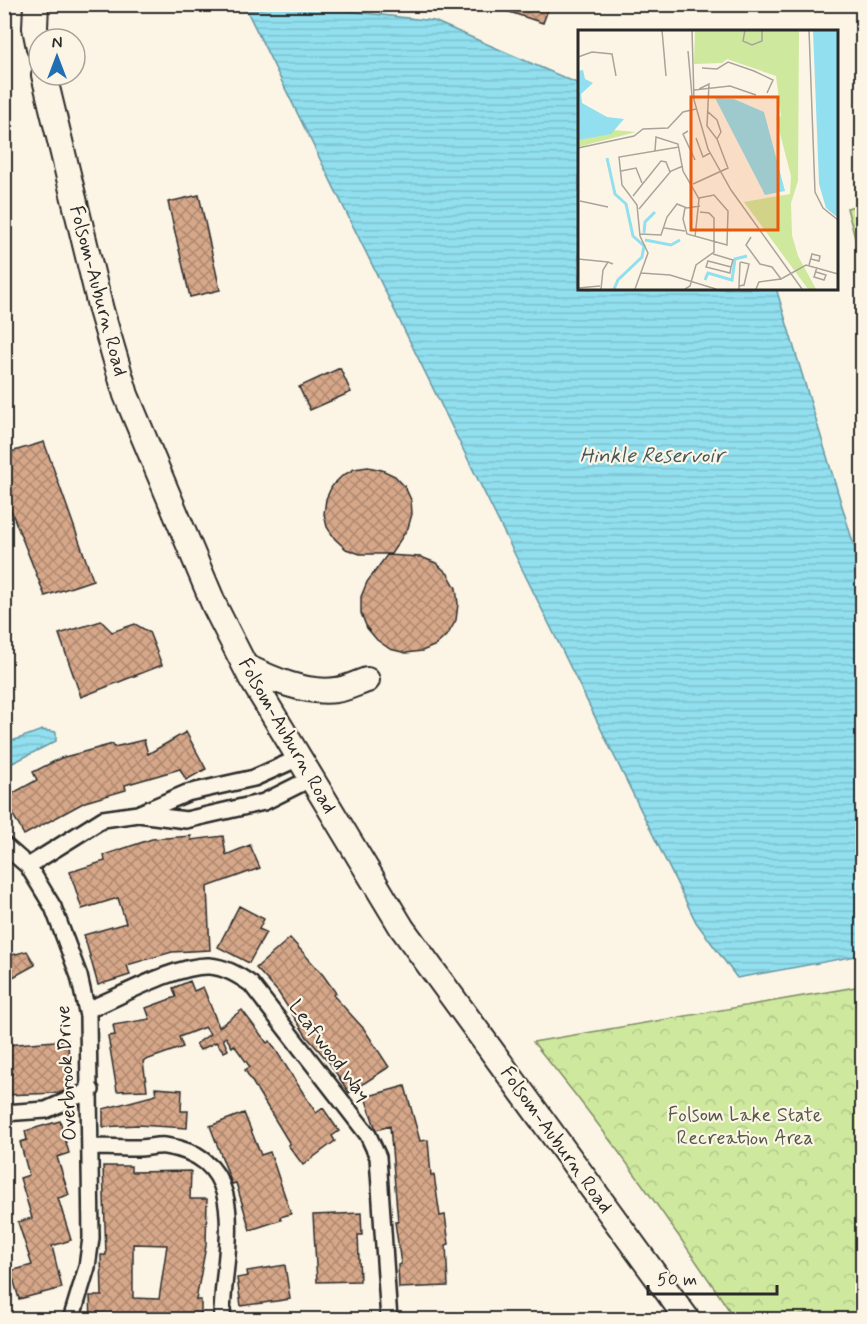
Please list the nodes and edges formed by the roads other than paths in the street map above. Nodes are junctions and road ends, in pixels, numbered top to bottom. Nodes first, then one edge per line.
1 (23, 4) edge
2 (37, 27) edge
3 (47, 87) edge
4 (245, 666) junction
5 (367, 680) dead end
6 (299, 758) junction
7 (310, 779) junction
8 (138, 814) junction
9 (4, 844) edge
10 (28, 866) junction
11 (87, 1010) junction
12 (91, 1090) junction
13 (4, 1113) edge
14 (92, 1146) junction
15 (70, 1320) edge
16 (222, 1320) edge
17 (389, 1320) edge
18 (688, 1320) edge

1 - 2 main road
3 - 4 main road, Folsom-Auburn Road
4 - 5 main road
4 - 6 main road, Folsom-Auburn Road
6 - 7 main road, Folsom-Auburn Road
6 - 8 street
7 - 8 street
7 - 18 main road, Folsom-Auburn Road
8 - 10 street
9 - 10 street, Overbrook Drive
10 - 11 street, Overbrook Drive
11 - 12 street, Overbrook Drive
11 - 17 street, Leafwood Way
12 - 13 street
12 - 14 street, Overbrook Drive
14 - 15 street, Overbrook Drive
14 - 16 street

